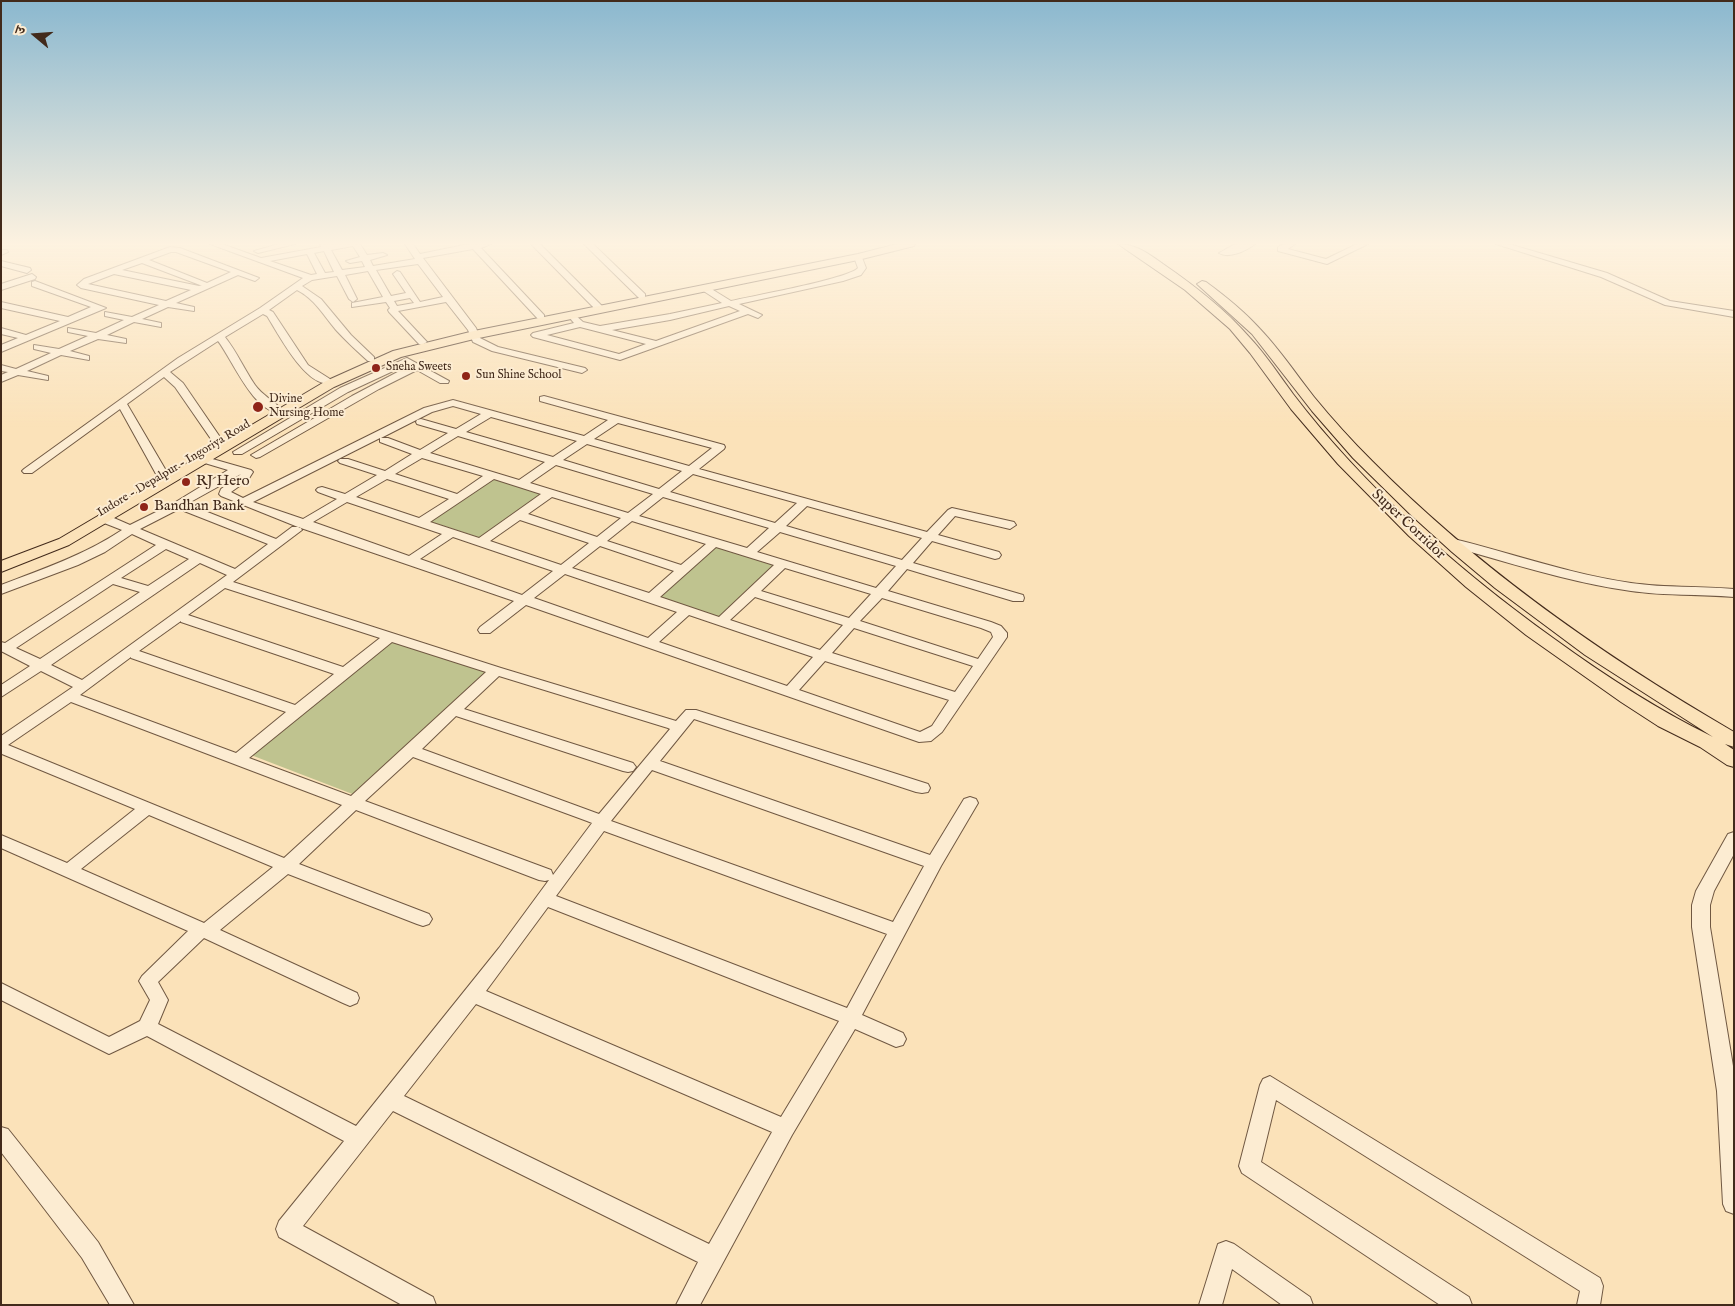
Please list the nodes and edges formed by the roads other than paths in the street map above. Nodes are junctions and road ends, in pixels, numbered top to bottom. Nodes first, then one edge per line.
1 (393, 304) edge
2 (1, 305) edge
3 (94, 305) edge
4 (165, 305) edge
5 (173, 305) edge
6 (270, 305) edge
7 (320, 305) edge
8 (453, 305) edge
9 (529, 305) edge
10 (606, 305) edge
11 (610, 305) edge
12 (724, 305) edge
13 (732, 305) edge
14 (1209, 305) edge
15 (1228, 305) edge
16 (1675, 305) edge
17 (598, 307) junction
18 (191, 308) dead end
19 (105, 310) junction
20 (263, 310) junction
21 (748, 311) junction
22 (1734, 314) edge
23 (758, 315) dead end
24 (540, 317) junction
25 (133, 319) junction
26 (576, 319) junction
27 (69, 320) junction
28 (648, 321) junction
29 (158, 325) dead end
30 (600, 329) junction
31 (71, 330) dead end
32 (1, 331) edge
33 (473, 332) junction
34 (686, 333) junction
35 (97, 336) junction
36 (220, 337) junction
37 (28, 338) junction
38 (123, 341) dead end
39 (422, 342) junction
40 (656, 344) junction
41 (37, 347) dead end
42 (1, 349) edge
43 (60, 352) junction
44 (86, 358) dead end
45 (371, 359) junction
46 (407, 361) junction
47 (1, 368) edge
48 (582, 370) dead end
49 (17, 372) junction
50 (165, 373) junction
51 (45, 378) dead end
52 (1, 379) edge
53 (326, 381) junction
54 (444, 381) dead end
55 (544, 399) dead end
56 (122, 403) junction
57 (276, 408) junction
58 (490, 413) junction
59 (618, 418) junction
60 (421, 422) dead end
61 (458, 432) junction
62 (217, 440) junction
63 (384, 440) dead end
64 (587, 440) junction
65 (238, 452) dead end
66 (422, 454) junction
67 (256, 455) dead end
68 (202, 459) junction
69 (344, 460) dead end
70 (554, 462) junction
71 (238, 469) junction
72 (691, 470) junction
73 (28, 472) dead end
74 (162, 474) junction
75 (386, 475) junction
76 (493, 475) junction
77 (522, 483) junction
78 (322, 490) dead end
79 (551, 492) junction
80 (660, 494) junction
81 (346, 498) junction
82 (458, 498) junction
83 (244, 502) junction
84 (805, 502) junction
85 (178, 505) junction
86 (518, 515) junction
87 (632, 516) junction
88 (103, 518) junction
89 (420, 523) junction
90 (1010, 525) dead end
91 (299, 527) junction
92 (777, 528) junction
93 (132, 529) junction
94 (451, 533) junction
95 (930, 537) junction
96 (599, 542) junction
97 (715, 542) junction
98 (1450, 542) junction
99 (480, 543) junction
100 (165, 544) junction
101 (278, 544) junction
102 (750, 552) junction
103 (995, 555) dead end
104 (199, 558) junction
105 (411, 560) junction
106 (1, 561) edge
107 (783, 562) junction
108 (905, 564) junction
109 (1, 567) edge
110 (563, 570) junction
111 (683, 570) junction
112 (236, 574) junction
113 (111, 579) junction
114 (224, 583) junction
115 (1, 590) edge
116 (150, 592) junction
117 (753, 592) junction
118 (880, 592) junction
119 (1734, 593) edge
120 (1018, 598) dead end
121 (650, 599) junction
122 (525, 600) junction
123 (686, 611) junction
124 (186, 618) dead end
125 (721, 622) junction
126 (852, 623) junction
127 (486, 630) dead end
128 (389, 637) junction
129 (651, 642) junction
130 (3, 647) edge
131 (136, 655) dead end
132 (822, 656) junction
133 (981, 664) junction
134 (41, 665) junction
135 (496, 672) junction
136 (345, 673) junction
137 (83, 686) junction
138 (790, 691) junction
139 (1, 692) edge
140 (69, 696) junction
141 (958, 698) junction
142 (297, 711) junction
143 (455, 711) junction
144 (673, 725) dead end
145 (1734, 741) edge
146 (4, 746) edge
147 (412, 751) junction
148 (237, 760) junction
149 (1734, 760) edge
150 (651, 764) junction
151 (628, 767) dead end
152 (922, 788) dead end
153 (970, 803) dead end
154 (355, 804) junction
155 (147, 808) junction
156 (597, 820) junction
157 (1734, 838) edge
158 (1, 841) edge
159 (934, 863) junction
160 (286, 866) junction
161 (68, 871) junction
162 (545, 875) dead end
163 (546, 899) junction
164 (423, 919) dead end
165 (898, 931) junction
166 (202, 933) junction
167 (1, 991) edge
168 (473, 994) junction
169 (350, 998) dead end
170 (851, 1018) junction
171 (147, 1026) junction
172 (896, 1039) dead end
173 (389, 1099) junction
174 (785, 1128) junction
175 (1, 1136) edge
176 (358, 1138) junction
177 (1734, 1204) edge
178 (712, 1258) junction
179 (123, 1305) edge
180 (425, 1305) edge
181 (686, 1305) edge
182 (1210, 1305) edge
183 (1302, 1305) edge
184 (1461, 1305) edge
185 (1588, 1305) edge

1 - 39 street
2 - 27 street
3 - 19 street
4 - 25 street
5 - 18 street
6 - 20 street
7 - 45 street
8 - 33 street
9 - 24 street
10 - 17 main road, Indore - Depalpur - Ingoriya Road
11 - 17 main road, Indore - Depalpur - Ingoriya Road
12 - 28 street
13 - 21 street
14 - 149 main road, Super Corridor
15 - 98 main road, Super Corridor
16 - 22 street
17 - 24 main road, Indore - Depalpur - Ingoriya Road
17 - 26 main road, Indore - Depalpur - Ingoriya Road
19 - 25 street
19 - 27 street
20 - 36 street
20 - 53 street
21 - 23 street
21 - 34 street
24 - 33 main road, Indore - Depalpur - Ingoriya Road
25 - 29 street
25 - 35 street
26 - 30 street
26 - 33 main road, Indore - Depalpur - Ingoriya Road
26 - 40 street
27 - 37 street
28 - 30 street
28 - 34 street
30 - 40 street
31 - 35 street
32 - 37 street
33 - 39 main road, Indore - Depalpur - Ingoriya Road
33 - 46 main road, Indore - Depalpur - Ingoriya Road
33 - 48 street
34 - 40 street
35 - 38 street
35 - 43 street
36 - 50 street
36 - 57 street
37 - 42 street
39 - 45 main road, Indore - Depalpur - Ingoriya Road
41 - 43 street
43 - 44 street
43 - 49 street
45 - 53 main road, Indore - Depalpur - Ingoriya Road
46 - 54 street
46 - 65 street
46 - 67 street
46 - 68 main road, Indore - Depalpur - Ingoriya Road
47 - 49 street
49 - 51 street
49 - 52 street
50 - 56 street
50 - 62 street
53 - 57 main road, Indore - Depalpur - Ingoriya Road
55 - 59 street
56 - 73 street
56 - 74 street
57 - 62 main road, Indore - Depalpur - Ingoriya Road
58 - 61 street
58 - 64 street
58 - 83 street
59 - 64 street
59 - 72 street
60 - 61 street
61 - 66 street
61 - 70 street
62 - 74 main road, Indore - Depalpur - Ingoriya Road
63 - 66 street
64 - 70 street
64 - 72 street
66 - 75 street
66 - 76 street
68 - 71 street
68 - 88 main road, Indore - Depalpur - Ingoriya Road
69 - 75 street
70 - 77 street
70 - 80 street
71 - 83 street
71 - 85 street
72 - 80 street
72 - 84 street
74 - 106 main road, Indore - Depalpur - Ingoriya Road
75 - 81 street
75 - 82 street
76 - 77 street
76 - 82 street
77 - 79 street
78 - 81 street
79 - 86 street
79 - 87 street
80 - 87 street
80 - 92 street
81 - 89 street
81 - 91 street
82 - 89 street
83 - 91 street
84 - 92 street
84 - 95 street
85 - 93 street
85 - 101 street
86 - 96 street
86 - 99 street
87 - 96 street
87 - 97 street
88 - 93 street
88 - 109 main road, Indore - Depalpur - Ingoriya Road
89 - 94 street
90 - 95 street
91 - 101 street
91 - 105 street
92 - 102 street
92 - 108 street
93 - 100 street
93 - 115 street
94 - 99 street
94 - 105 street
95 - 103 street
95 - 108 street
96 - 110 street
96 - 111 street
97 - 102 street
97 - 111 street
98 - 119 street
98 - 145 main road, Super Corridor
99 - 110 street
100 - 104 street
100 - 113 street
101 - 112 street
102 - 107 street
104 - 112 street
104 - 116 street
105 - 122 street
107 - 117 street
107 - 118 street
108 - 118 street
108 - 120 street
110 - 121 street
110 - 122 street
111 - 121 street
112 - 114 street
113 - 116 street
113 - 130 street
114 - 128 street
114 - 137 street
116 - 134 street
117 - 125 street
117 - 126 street
118 - 126 street
118 - 133 street
121 - 123 street
122 - 127 street
122 - 129 street
123 - 125 street
123 - 129 street
124 - 136 street
125 - 132 street
126 - 132 street
126 - 133 street
128 - 135 street
128 - 136 street
129 - 138 street
130 - 134 street
131 - 142 street
132 - 138 street
132 - 141 street
133 - 141 street
134 - 137 street
134 - 139 street
135 - 143 street
135 - 144 street
136 - 142 street
137 - 140 street
138 - 141 street
140 - 146 street
140 - 148 street
142 - 148 street
143 - 147 street
143 - 151 street
146 - 155 street
147 - 154 street
147 - 156 street
148 - 154 street
150 - 152 street
150 - 156 street
150 - 159 street
153 - 159 street
154 - 160 street
154 - 162 street
155 - 160 street
155 - 161 street
156 - 163 street
156 - 165 street
157 - 177 street
158 - 161 street
159 - 165 street
160 - 164 street
160 - 166 street
161 - 166 street
163 - 168 street
163 - 170 street
165 - 170 street
166 - 169 street
166 - 171 street
167 - 171 street
168 - 173 street
168 - 174 street
170 - 172 street
170 - 174 street
171 - 176 street
173 - 176 street
173 - 178 street
174 - 178 street
175 - 179 street
176 - 180 street
178 - 181 street
182 - 183 street
184 - 185 street

